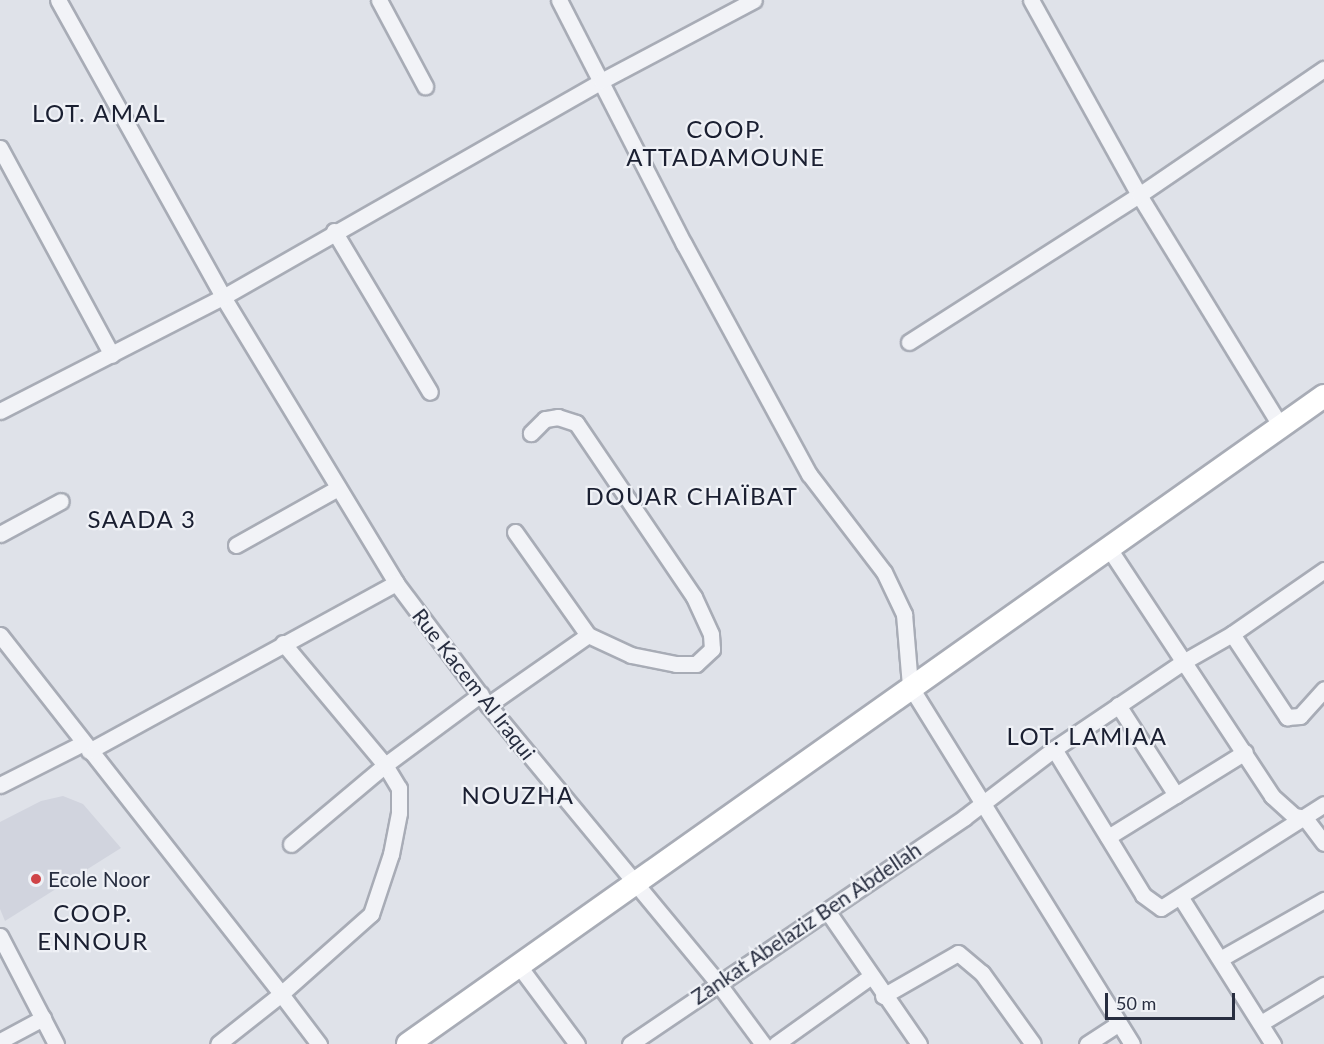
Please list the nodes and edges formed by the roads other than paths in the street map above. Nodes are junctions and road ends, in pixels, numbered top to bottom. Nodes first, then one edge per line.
1 (58, 0) edge
2 (379, 0) edge
3 (559, 0) edge
4 (754, 0) edge
5 (1031, 0) edge
6 (1324, 69) edge
7 (601, 81) junction
8 (425, 86) dead end
9 (0, 148) edge
10 (1139, 195) junction
11 (334, 231) junction
12 (223, 297) junction
13 (909, 342) dead end
14 (112, 355) junction
15 (430, 392) dead end
16 (1324, 396) edge
17 (0, 411) edge
18 (1281, 427) junction
19 (531, 433) dead end
20 (338, 488) junction
21 (62, 501) dead end
22 (515, 532) dead end
23 (0, 534) edge
24 (236, 545) dead end
25 (1108, 547) junction
26 (1324, 570) edge
27 (396, 583) junction
28 (1232, 634) junction
29 (0, 635) edge
30 (588, 635) junction
31 (283, 643) junction
32 (1183, 662) junction
33 (910, 686) junction
34 (1324, 689) edge
35 (484, 699) junction
36 (1118, 705) junction
37 (86, 747) junction
38 (1054, 749) junction
39 (1245, 752) junction
40 (385, 765) junction
41 (0, 785) edge
42 (1176, 795) junction
43 (982, 801) junction
44 (1324, 804) edge
45 (1305, 819) junction
46 (1108, 837) junction
47 (1324, 843) edge
48 (291, 844) dead end
49 (638, 885) junction
50 (1181, 898) junction
51 (1324, 900) edge
52 (828, 912) junction
53 (0, 936) edge
54 (1220, 959) junction
55 (519, 966) junction
56 (870, 977) junction
57 (718, 983) junction
58 (1324, 985) edge
59 (280, 994) junction
60 (883, 996) junction
61 (43, 1018) junction
62 (1119, 1023) junction
63 (1261, 1023) junction
64 (0, 1041) edge
65 (56, 1044) edge
66 (218, 1044) edge
67 (319, 1044) edge
68 (408, 1044) edge
69 (577, 1044) edge
70 (630, 1044) edge
71 (763, 1044) edge
72 (776, 1044) edge
73 (919, 1044) edge
74 (1034, 1044) edge
75 (1087, 1044) edge
76 (1132, 1044) edge
77 (1273, 1044) edge

1 - 12 street, Rue Kacem Al Iraqui
2 - 8 street
3 - 7 street
4 - 7 street
5 - 10 street
6 - 10 street
7 - 11 street
7 - 33 street
9 - 14 street
10 - 13 street
10 - 18 street
11 - 12 street
11 - 15 street
12 - 14 street
12 - 20 street, Rue Kacem Al Iraqui
14 - 17 street
16 - 18 street
18 - 25 street
19 - 30 street
20 - 24 street
20 - 27 street, Rue Kacem Al Iraqui
21 - 23 street
22 - 30 street
25 - 32 street
25 - 33 street
26 - 28 street, Zankat Abelaziz Ben Abdellah
27 - 31 street
27 - 35 street, Rue Kacem Al Iraqui
28 - 32 street, Zankat Abelaziz Ben Abdellah
28 - 34 street
29 - 37 street
30 - 35 street
31 - 37 street
31 - 40 street
32 - 36 street, Zankat Abelaziz Ben Abdellah
32 - 39 street
33 - 43 street
33 - 49 street
35 - 40 street
35 - 49 street, Rue Kacem Al Iraqui
36 - 38 street, Zankat Abelaziz Ben Abdellah
36 - 42 street
37 - 41 street
37 - 59 street
38 - 43 street, Zankat Abelaziz Ben Abdellah
38 - 46 street
39 - 42 street
39 - 45 street
40 - 48 street
40 - 59 street
42 - 46 street
43 - 52 street, Zankat Abelaziz Ben Abdellah
43 - 62 street
44 - 45 street
45 - 47 street
45 - 50 street
46 - 50 street
49 - 55 street
49 - 57 street, Rue Kacem Al Iraqui
50 - 54 street
51 - 54 street
52 - 56 street
52 - 57 street, Zankat Abelaziz Ben Abdellah
53 - 61 street
54 - 63 street
55 - 68 street
55 - 69 street
56 - 60 street
56 - 72 street
57 - 70 street, Zankat Abelaziz Ben Abdellah
57 - 71 street, Rue Kacem Al Iraqui
58 - 63 street
59 - 66 street
59 - 67 street
60 - 73 street
60 - 74 street
61 - 64 street
61 - 65 street
62 - 75 street
62 - 76 street
63 - 77 street

